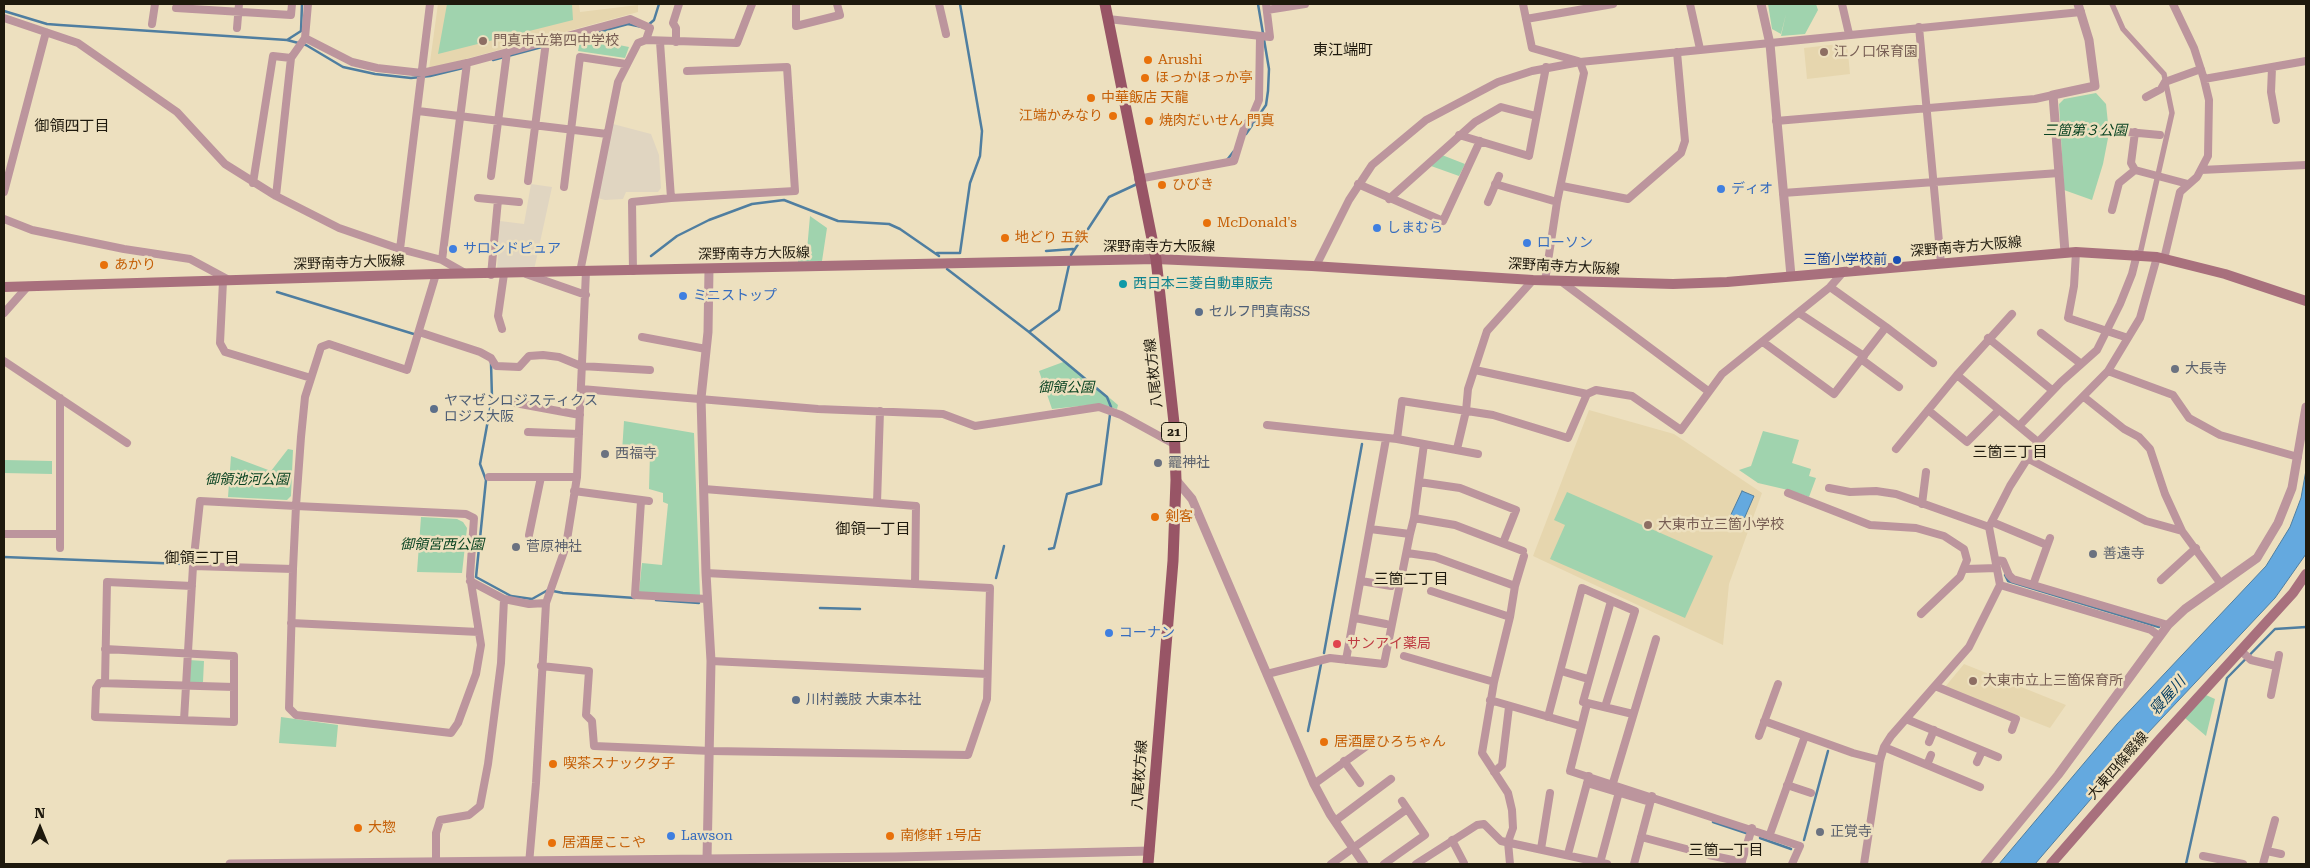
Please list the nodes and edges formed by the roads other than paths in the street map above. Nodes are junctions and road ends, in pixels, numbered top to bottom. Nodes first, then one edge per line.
1 (155, 4) edge
2 (292, 4) edge
3 (308, 4) edge
4 (430, 4) edge
5 (679, 4) edge
6 (752, 4) edge
7 (796, 4) edge
8 (837, 4) edge
9 (939, 4) edge
10 (1106, 4) edge
11 (1304, 4) edge
12 (1523, 4) edge
13 (1613, 4) edge
14 (1690, 4) edge
15 (1761, 4) edge
16 (1842, 4) edge
17 (2112, 4) edge
18 (2173, 4) edge
19 (239, 7) edge
20 (1266, 7) edge
21 (176, 8) dead end
22 (2079, 8) edge
23 (4, 18) edge
24 (1108, 19) junction
25 (1526, 19) junction
26 (152, 24) dead end
27 (1919, 27) junction
28 (237, 28) dead end
29 (46, 32) junction
30 (946, 34) dead end
31 (1849, 34) junction
32 (1260, 36) junction
33 (305, 38) junction
34 (646, 40) junction
35 (546, 42) junction
36 (660, 42) junction
37 (676, 42) junction
38 (1770, 44) junction
39 (1700, 49) junction
40 (507, 52) junction
41 (1677, 52) junction
42 (291, 58) junction
43 (2306, 61) edge
44 (1580, 62) junction
45 (467, 63) junction
46 (626, 64) junction
47 (1546, 68) junction
48 (2272, 68) junction
49 (2201, 69) junction
50 (687, 71) dead end
51 (422, 73) junction
52 (2204, 79) junction
53 (2165, 82) junction
54 (2053, 95) junction
55 (2146, 97) dead end
56 (1926, 108) junction
57 (418, 111) junction
58 (460, 116) junction
59 (1536, 116) junction
60 (498, 120) junction
61 (2276, 120) dead end
62 (1776, 121) junction
63 (535, 125) junction
64 (572, 130) junction
65 (2117, 131) dead end
66 (2134, 132) junction
67 (607, 134) junction
68 (1460, 135) junction
69 (2160, 135) dead end
70 (1480, 140) junction
71 (2306, 166) edge
72 (2135, 170) junction
73 (2201, 170) junction
74 (2059, 173) junction
75 (491, 176) dead end
76 (1499, 176) dead end
77 (2158, 176) junction
78 (1138, 178) junction
79 (528, 181) dead end
80 (1933, 181) junction
81 (252, 183) junction
82 (1358, 184) junction
83 (1495, 184) junction
84 (2188, 184) junction
85 (1562, 186) junction
86 (564, 187) dead end
87 (4, 192) edge
88 (1783, 194) junction
89 (276, 196) junction
90 (478, 198) dead end
91 (671, 198) junction
92 (1389, 199) junction
93 (498, 200) junction
94 (520, 202) dead end
95 (1488, 202) dead end
96 (1557, 202) junction
97 (2112, 210) dead end
98 (4, 219) edge
99 (400, 249) junction
100 (2065, 252) junction
101 (2076, 252) junction
102 (2138, 254) junction
103 (2160, 258) junction
104 (1156, 259) junction
105 (442, 260) junction
106 (1941, 263) junction
107 (1316, 266) junction
108 (709, 269) junction
109 (633, 270) junction
110 (583, 271) junction
111 (1844, 271) junction
112 (436, 274) junction
113 (491, 274) junction
114 (504, 274) junction
115 (526, 274) junction
116 (469, 275) junction
117 (1791, 276) junction
118 (1533, 280) junction
119 (226, 281) junction
120 (1545, 281) junction
121 (1562, 282) junction
122 (28, 286) junction
123 (4, 287) edge
124 (1830, 287) junction
125 (586, 296) junction
126 (2306, 301) edge
127 (1799, 312) junction
128 (4, 313) edge
129 (2012, 314) dead end
130 (1886, 328) junction
131 (502, 329) dead end
132 (2108, 330) junction
133 (419, 332) junction
134 (2041, 333) dead end
135 (642, 337) dead end
136 (1988, 338) junction
137 (2128, 338) junction
138 (1763, 342) junction
139 (706, 349) junction
140 (1862, 358) junction
141 (4, 361) edge
142 (1933, 363) dead end
143 (2080, 363) junction
144 (581, 366) junction
145 (650, 370) dead end
146 (1475, 370) junction
147 (2108, 371) junction
148 (1957, 375) junction
149 (312, 378) junction
150 (1899, 387) dead end
151 (581, 388) junction
152 (2052, 390) junction
153 (1708, 391) junction
154 (1587, 394) junction
155 (2084, 397) junction
156 (60, 398) junction
157 (701, 398) junction
158 (515, 403) dead end
159 (2306, 407) edge
160 (1928, 410) junction
161 (1999, 410) junction
162 (880, 411) junction
163 (1466, 411) junction
164 (580, 415) junction
165 (1267, 424) dead end
166 (2019, 426) junction
167 (528, 432) dead end
168 (579, 434) junction
169 (1386, 438) junction
170 (1398, 439) junction
171 (2038, 442) junction
172 (127, 443) dead end
173 (1174, 444) junction
174 (1424, 444) junction
175 (1457, 449) junction
176 (1896, 449) dead end
177 (1478, 454) dead end
178 (2298, 457) junction
179 (2027, 458) junction
180 (1926, 472) dead end
181 (489, 477) dead end
182 (542, 477) junction
183 (577, 477) junction
184 (1176, 480) junction
185 (1419, 482) junction
186 (1829, 488) dead end
187 (704, 489) junction
188 (574, 491) junction
189 (1788, 493) dead end
190 (877, 503) junction
191 (1922, 504) junction
192 (296, 506) junction
193 (1414, 518) junction
194 (1990, 524) junction
195 (1370, 529) junction
196 (2182, 531) junction
197 (4, 534) edge
198 (60, 534) junction
199 (1410, 534) junction
200 (529, 535) dead end
201 (1503, 543) junction
202 (60, 548) dead end
203 (2196, 548) junction
204 (1407, 553) junction
205 (1996, 564) junction
206 (193, 566) junction
207 (293, 569) junction
208 (1965, 569) junction
209 (706, 573) junction
210 (2306, 574) edge
211 (2161, 580) dead end
212 (470, 581) junction
213 (1361, 581) junction
214 (915, 584) junction
215 (2221, 584) junction
216 (2000, 585) junction
217 (2034, 585) junction
218 (192, 586) junction
219 (1391, 586) dead end
220 (1515, 586) junction
221 (1431, 592) dead end
222 (504, 599) junction
223 (708, 599) junction
224 (1611, 601) junction
225 (546, 603) junction
226 (1920, 614) dead end
227 (1355, 618) junction
228 (1510, 618) junction
229 (291, 623) junction
230 (1386, 624) dead end
231 (2168, 625) junction
232 (479, 632) junction
233 (2159, 636) junction
234 (1656, 639) dead end
235 (105, 649) junction
236 (2240, 650) junction
237 (188, 653) junction
238 (2279, 655) dead end
239 (1404, 656) dead end
240 (1346, 660) junction
241 (711, 661) junction
242 (542, 666) junction
243 (2276, 666) junction
244 (1561, 671) junction
245 (987, 674) junction
246 (1267, 674) junction
247 (1588, 679) junction
248 (1494, 682) junction
249 (105, 683) junction
250 (1778, 684) dead end
251 (186, 685) junction
252 (1935, 686) junction
253 (234, 687) junction
254 (2271, 695) dead end
255 (1490, 700) junction
256 (1587, 704) junction
257 (1509, 706) junction
258 (1605, 708) junction
259 (1632, 714) junction
260 (1548, 717) junction
261 (1906, 719) junction
262 (184, 720) junction
263 (1764, 721) junction
264 (1580, 726) junction
265 (1934, 730) junction
266 (2012, 730) dead end
267 (1758, 736) dead end
268 (1805, 736) junction
269 (1929, 742) dead end
270 (1368, 744) dead end
271 (1884, 747) junction
272 (711, 751) junction
273 (1982, 751) junction
274 (1931, 755) dead end
275 (1998, 757) dead end
276 (1880, 760) junction
277 (1344, 761) junction
278 (1977, 762) dead end
279 (1927, 765) junction
280 (1494, 772) junction
281 (1391, 779) dead end
282 (1588, 779) junction
283 (1360, 782) dead end
284 (1314, 784) junction
285 (1613, 784) junction
286 (1787, 785) junction
287 (1980, 787) dead end
288 (1618, 792) junction
289 (1550, 793) dead end
290 (1811, 793) dead end
291 (1651, 799) junction
292 (1402, 800) dead end
293 (1407, 809) junction
294 (2274, 820) dead end
295 (1335, 821) junction
296 (1752, 828) junction
297 (1770, 834) junction
298 (1642, 837) junction
299 (1452, 840) junction
300 (1508, 842) junction
301 (1353, 848) junction
302 (1541, 849) junction
303 (1150, 851) junction
304 (2267, 851) junction
305 (1568, 854) junction
306 (2281, 854) dead end
307 (2203, 856) dead end
308 (707, 860) junction
309 (772, 861) edge
310 (2216, 861) edge
311 (529, 862) edge
312 (436, 863) edge
313 (1464, 863) dead end
314 (1603, 863) edge
315 (1742, 863) edge
316 (230, 864) edge
317 (285, 864) edge
318 (1148, 864) edge
319 (1331, 864) edge
320 (1364, 864) edge
321 (1384, 864) edge
322 (1416, 864) edge
323 (1510, 864) edge
324 (1634, 864) edge
325 (1792, 864) edge
326 (1864, 864) edge
327 (1985, 864) edge
328 (2051, 864) edge
329 (2243, 864) edge
330 (2263, 864) edge

1 - 26 street
2 - 19 street
3 - 33 street
4 - 51 street
5 - 37 street
6 - 37 street
7 - 8 street
9 - 30 street
10 - 24 main road, 八尾枚方線 / 21
11 - 20 street
12 - 25 street
13 - 25 street
14 - 39 street
15 - 38 street
16 - 31 street
17 - 53 street
18 - 49 street
19 - 21 street
19 - 28 street
20 - 32 street
22 - 27 street
22 - 54 street
23 - 29 street
24 - 32 street
24 - 78 main road, 八尾枚方線 / 21
25 - 44 street
27 - 31 street
27 - 56 street
29 - 81 street
29 - 87 street
31 - 38 street
32 - 78 street
33 - 42 street
33 - 51 street
34 - 35 street
34 - 36 street
34 - 46 street
35 - 40 street
35 - 63 street
36 - 37 street
36 - 91 street
38 - 39 street
38 - 62 street
39 - 41 street
40 - 45 street
40 - 60 street
41 - 44 street
41 - 85 street
42 - 81 street
42 - 89 street
43 - 48 street
44 - 47 street
44 - 85 street
45 - 51 street
45 - 58 street
46 - 64 street
46 - 67 street
47 - 59 street
47 - 82 street
48 - 52 street
48 - 61 street
49 - 52 street
49 - 53 street
50 - 91 street
51 - 57 street
52 - 73 street
53 - 55 street
53 - 77 street
54 - 56 street
54 - 74 street
56 - 62 street
56 - 80 street
57 - 58 street
57 - 99 street
58 - 60 street
58 - 105 street
59 - 68 street
59 - 70 street
60 - 63 street
60 - 75 street
62 - 88 street
63 - 64 street
63 - 79 street
64 - 67 street
64 - 86 street
65 - 66 street
66 - 69 street
66 - 72 street
67 - 110 street
68 - 70 street
68 - 92 street
70 - 92 street
71 - 73 street
72 - 77 street
72 - 97 street
73 - 84 street
74 - 80 street
74 - 100 street
76 - 83 street
77 - 84 street
77 - 102 street
78 - 104 main road, 八尾枚方線 / 21
80 - 88 street
80 - 106 street
81 - 89 street
82 - 92 street
82 - 107 street
83 - 95 street
83 - 96 street
84 - 103 street
85 - 96 street
88 - 117 street
89 - 99 street
90 - 93 street
91 - 109 street
93 - 94 street
93 - 113 street
96 - 120 street
98 - 119 street
99 - 105 street
100 - 101 main road, 深野南寺方大阪線
100 - 106 main road, 深野南寺方大阪線
101 - 102 main road, 深野南寺方大阪線
101 - 132 street
102 - 103 main road, 深野南寺方大阪線
102 - 132 street
103 - 126 main road, 深野南寺方大阪線
103 - 137 street
104 - 107 main road, 深野南寺方大阪線
104 - 108 main road, 深野南寺方大阪線
104 - 173 main road, 八尾枚方線 / 21
105 - 116 street
106 - 111 main road, 深野南寺方大阪線
107 - 118 main road, 深野南寺方大阪線
108 - 109 main road, 深野南寺方大阪線
108 - 139 street
109 - 110 main road, 深野南寺方大阪線
110 - 115 main road, 深野南寺方大阪線
110 - 125 street
111 - 117 main road, 深野南寺方大阪線
111 - 124 street
112 - 116 main road, 深野南寺方大阪線
112 - 119 main road, 深野南寺方大阪線
112 - 133 street
113 - 114 main road, 深野南寺方大阪線
113 - 116 main road, 深野南寺方大阪線
114 - 115 main road, 深野南寺方大阪線
114 - 131 street
115 - 125 street
117 - 121 main road, 深野南寺方大阪線
118 - 120 main road, 深野南寺方大阪線
118 - 146 street
119 - 122 main road, 深野南寺方大阪線
119 - 149 street
120 - 121 main road, 深野南寺方大阪線
121 - 153 street
122 - 123 main road, 深野南寺方大阪線
122 - 128 street
124 - 127 street
124 - 130 street
125 - 144 street
127 - 138 street
127 - 140 street
129 - 136 street
130 - 140 street
130 - 142 street
132 - 137 street
132 - 143 street
133 - 144 street
133 - 149 street
134 - 143 street
135 - 139 street
136 - 148 street
136 - 152 street
137 - 147 street
138 - 140 street
138 - 153 street
139 - 157 street
140 - 150 street
141 - 156 street
143 - 152 street
144 - 145 street
144 - 151 street
146 - 154 street
146 - 163 street
147 - 155 street
147 - 178 street
148 - 160 street
148 - 161 street
149 - 192 street
151 - 157 street
151 - 164 street
152 - 166 street
153 - 154 street
154 - 163 street
155 - 171 street
155 - 196 street
156 - 172 street
156 - 198 street
157 - 162 street
157 - 187 street
158 - 164 street
159 - 178 street
160 - 161 street
160 - 176 street
161 - 166 street
162 - 173 street
162 - 190 street
163 - 170 street
163 - 175 street
164 - 168 street
165 - 169 street
166 - 171 street
167 - 168 street
168 - 183 street
169 - 170 street
169 - 195 street
170 - 174 street
171 - 179 street
173 - 184 main road, 八尾枚方線 / 21
174 - 175 street
174 - 185 street
175 - 177 street
178 - 215 street
179 - 194 street
179 - 196 street
180 - 191 street
181 - 182 street
182 - 183 street
182 - 200 street
183 - 188 street
184 - 246 street
184 - 303 main road, 八尾枚方線 / 21
185 - 193 street
185 - 201 street
186 - 191 street
187 - 190 street
187 - 209 street
188 - 223 street
188 - 225 street
189 - 208 street
190 - 214 street
191 - 194 street
192 - 206 street
192 - 207 street
192 - 212 street
193 - 199 street
193 - 201 street
194 - 205 street
194 - 217 street
195 - 199 street
195 - 213 street
196 - 203 street
197 - 198 street
198 - 202 street
199 - 204 street
201 - 220 street
203 - 211 street
203 - 215 street
204 - 220 street
204 - 240 street
205 - 208 street
205 - 216 street
205 - 217 street
206 - 207 street
206 - 218 street
207 - 229 street
208 - 226 street
209 - 214 street
209 - 223 street
210 - 236 main road, 大東四條畷線
212 - 222 street
212 - 232 street
213 - 219 street
213 - 227 street
214 - 245 street
215 - 231 street
216 - 233 street
216 - 252 street
217 - 231 street
218 - 235 street
218 - 237 street
220 - 228 street
221 - 228 street
222 - 225 street
222 - 312 street
223 - 241 street
224 - 244 street
224 - 247 street
224 - 258 street
225 - 242 street
227 - 230 street
227 - 240 street
228 - 248 street
229 - 232 street
229 - 232 street
231 - 233 street
233 - 327 street
234 - 259 street
235 - 237 street
235 - 249 street
236 - 243 street
236 - 328 main road, 大東四條畷線
237 - 251 street
237 - 253 street
238 - 243 street
239 - 248 street
240 - 246 street
241 - 245 street
241 - 272 street
242 - 272 street
242 - 311 street
243 - 254 street
244 - 247 street
244 - 260 street
245 - 272 street
246 - 284 street
247 - 256 street
248 - 255 street
249 - 251 street
249 - 262 street
250 - 263 street
251 - 253 street
251 - 262 street
252 - 261 street
252 - 266 street
253 - 262 street
255 - 257 street
255 - 280 street
256 - 258 street
256 - 264 street
257 - 260 street
257 - 280 street
258 - 259 street
259 - 285 street
260 - 264 street
261 - 265 street
261 - 271 street
263 - 267 street
263 - 268 street
264 - 282 street
265 - 269 street
265 - 273 street
268 - 276 street
268 - 286 street
270 - 277 street
271 - 276 street
271 - 279 street
272 - 308 street
273 - 275 street
273 - 278 street
274 - 279 street
276 - 326 street
277 - 283 street
277 - 284 street
279 - 287 street
280 - 300 street
281 - 295 street
282 - 285 street
282 - 288 street
282 - 305 street
284 - 295 street
285 - 291 street
286 - 290 street
286 - 297 street
288 - 291 street
288 - 314 street
289 - 302 street
291 - 296 street
291 - 298 street
292 - 293 street
293 - 301 street
293 - 321 street
294 - 304 street
295 - 301 street
296 - 297 street
296 - 315 street
297 - 325 street
298 - 315 street
298 - 324 street
299 - 300 street
299 - 313 street
299 - 322 street
300 - 302 street
300 - 323 street
301 - 319 street
301 - 320 street
302 - 305 street
303 - 309 street
303 - 318 main road, 八尾枚方線 / 21
304 - 306 street
304 - 330 street
305 - 314 street
307 - 310 street
308 - 309 street
308 - 311 street
310 - 329 street
311 - 312 street
312 - 317 street
316 - 317 street

